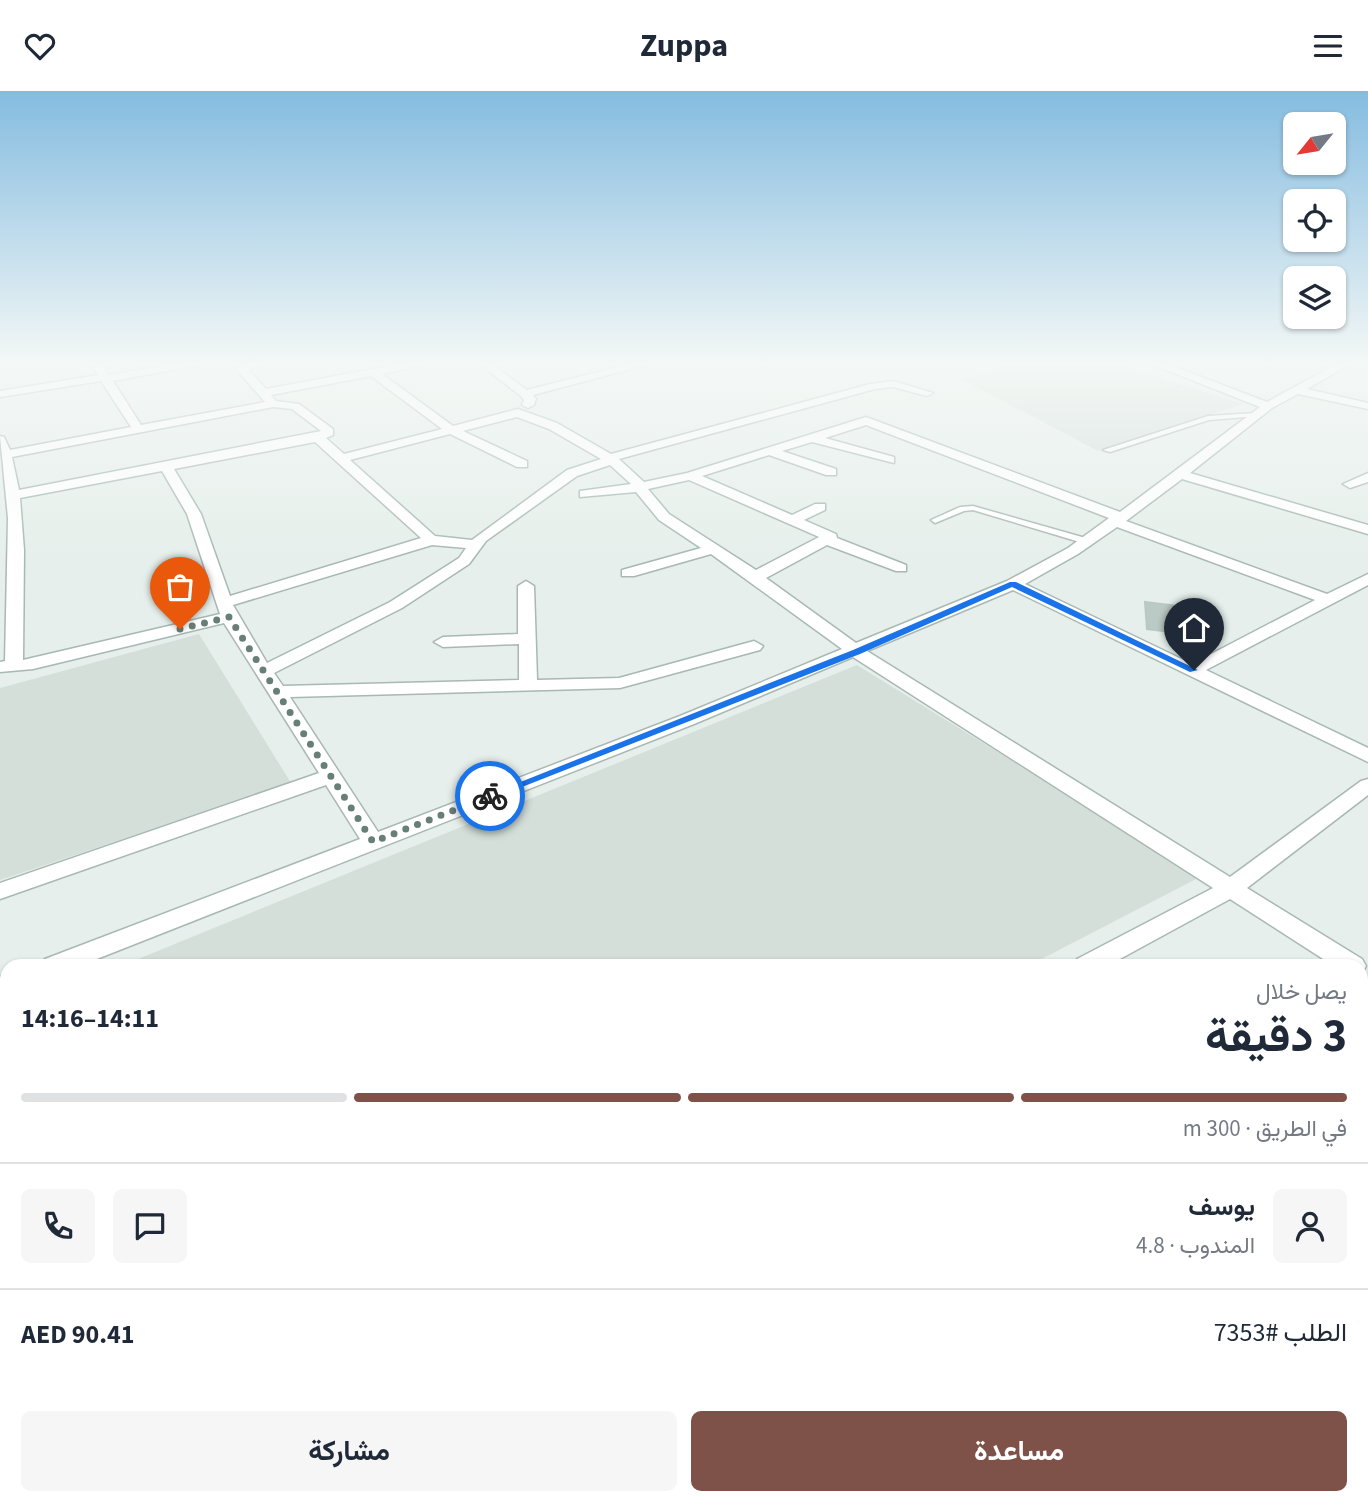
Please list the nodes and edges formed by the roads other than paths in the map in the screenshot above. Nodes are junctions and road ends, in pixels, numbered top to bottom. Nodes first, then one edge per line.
1 (143, 428) edge
2 (324, 428) edge
3 (448, 428) edge
4 (459, 428) edge
5 (556, 428) edge
6 (723, 428) edge
7 (839, 428) edge
8 (890, 428) edge
9 (1176, 428) edge
10 (1240, 428) edge
11 (138, 429) joint
12 (451, 430) junction
13 (318, 438) junction
14 (812, 438) junction
15 (3, 448) edge
16 (1107, 450) dead end
17 (769, 451) junction
18 (341, 459) junction
19 (611, 459) junction
20 (889, 460) dead end
21 (522, 464) dead end
22 (166, 467) junction
23 (831, 472) dead end
24 (1181, 475) junction
25 (690, 476) junction
26 (1368, 477) edge
27 (1350, 484) dead end
28 (641, 487) junction
29 (584, 494) dead end
30 (13, 495) junction
31 (820, 507) dead end
32 (1117, 519) junction
33 (793, 520) junction
34 (935, 520) dead end
35 (1368, 530) edge
36 (431, 540) junction
37 (828, 540) junction
38 (1086, 541) junction
39 (474, 545) junction
40 (713, 549) junction
41 (901, 569) dead end
42 (628, 573) dead end
43 (755, 577) junction
44 (1368, 579) edge
45 (1013, 584) junction
46 (526, 586) dead end
47 (1329, 600) junction
48 (227, 610) junction
49 (527, 639) junction
50 (443, 642) dead end
51 (754, 646) dead end
52 (857, 652) junction
53 (7, 666) edge
54 (1194, 670) junction
55 (264, 671) junction
56 (528, 685) junction
57 (277, 692) junction
58 (1368, 757) edge
59 (331, 776) junction
60 (1368, 785) edge
61 (373, 842) junction
62 (1232, 888) junction
63 (0, 891) edge
64 (72, 959) edge
65 (1099, 959) edge
66 (1342, 959) edge

1 - 11 street
2 - 13 street
3 - 12 street
4 - 12 street
5 - 19 street
6 - 19 street
7 - 14 street
8 - 32 street
9 - 16 lane
10 - 24 street
11 - 15 street
12 - 18 street
12 - 21 street
13 - 18 street
13 - 22 street
14 - 17 street
14 - 20 street
15 - 30 street
17 - 23 street
17 - 25 street
18 - 36 street
19 - 28 street
19 - 39 street
22 - 30 street
22 - 48 street
24 - 32 street
24 - 35 street
25 - 28 street
25 - 33 street
26 - 27 street
28 - 29 street
28 - 40 street
30 - 53 street
31 - 33 street
32 - 38 street
32 - 47 street
33 - 37 street
34 - 38 lane
36 - 39 street
36 - 48 street
37 - 41 street
37 - 43 street
38 - 45 street
39 - 55 street
40 - 42 street
40 - 43 street
43 - 52 street
44 - 47 street
45 - 52 street
45 - 54 street
46 - 49 street
47 - 54 street
48 - 53 street
48 - 55 street
49 - 50 street
49 - 56 street
51 - 56 street
52 - 61 street
52 - 62 street
54 - 58 street
55 - 57 street
56 - 57 street
57 - 59 street
59 - 61 street
59 - 63 street
60 - 62 street
61 - 64 street
62 - 65 street
62 - 66 street

